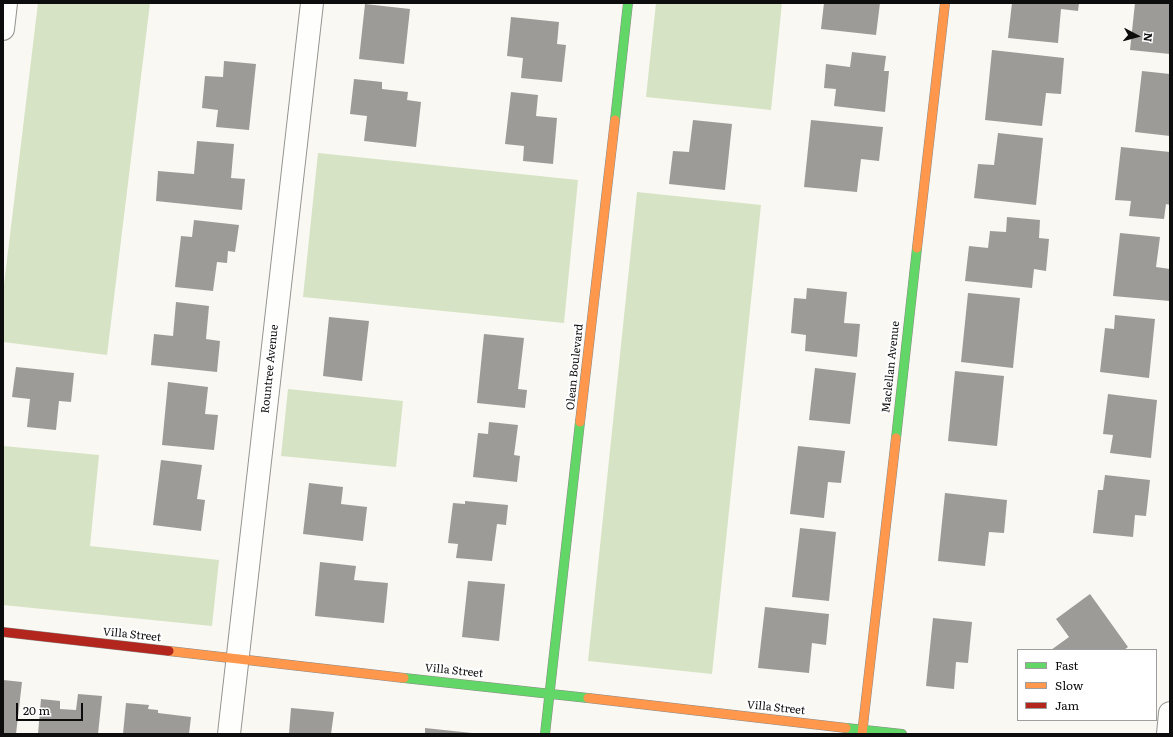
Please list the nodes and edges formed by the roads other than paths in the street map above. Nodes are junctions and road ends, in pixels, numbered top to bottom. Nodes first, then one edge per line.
1 (6, 3) edge
2 (312, 3) edge
3 (628, 3) edge
4 (945, 3) edge
5 (3, 29) edge
6 (3, 632) edge
7 (238, 658) junction
8 (550, 694) junction
9 (1170, 713) edge
10 (862, 732) edge
11 (229, 734) edge
12 (545, 734) edge
13 (902, 734) edge
14 (1168, 734) edge

1 - 5 street
2 - 7 street, Rountree Avenue
3 - 8 street, Olean Boulevard
4 - 10 street, Maclellan Avenue
6 - 7 street, Villa Street
7 - 8 street, Villa Street
7 - 11 street, Rountree Avenue
8 - 10 street, Villa Street
8 - 12 street, Olean Boulevard
9 - 14 street
10 - 13 street, Villa Street

